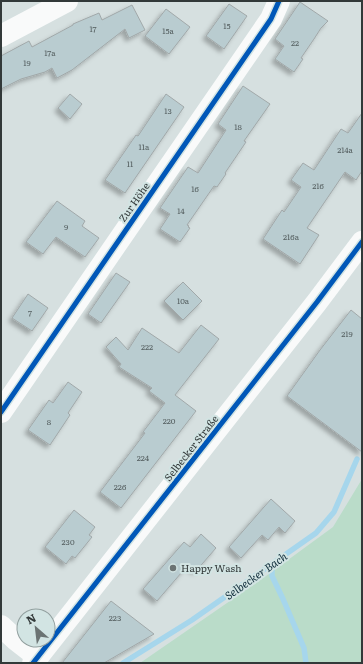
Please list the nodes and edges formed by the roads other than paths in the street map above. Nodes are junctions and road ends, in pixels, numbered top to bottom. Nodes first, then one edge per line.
1 (67, 1) edge
2 (279, 1) edge
3 (1, 36) edge
4 (362, 242) edge
5 (1, 412) edge
6 (1, 626) edge
7 (35, 660) edge

1 - 3 street
2 - 5 street, Zur Höhe
4 - 7 street, Selbecker Straße
6 - 7 street

